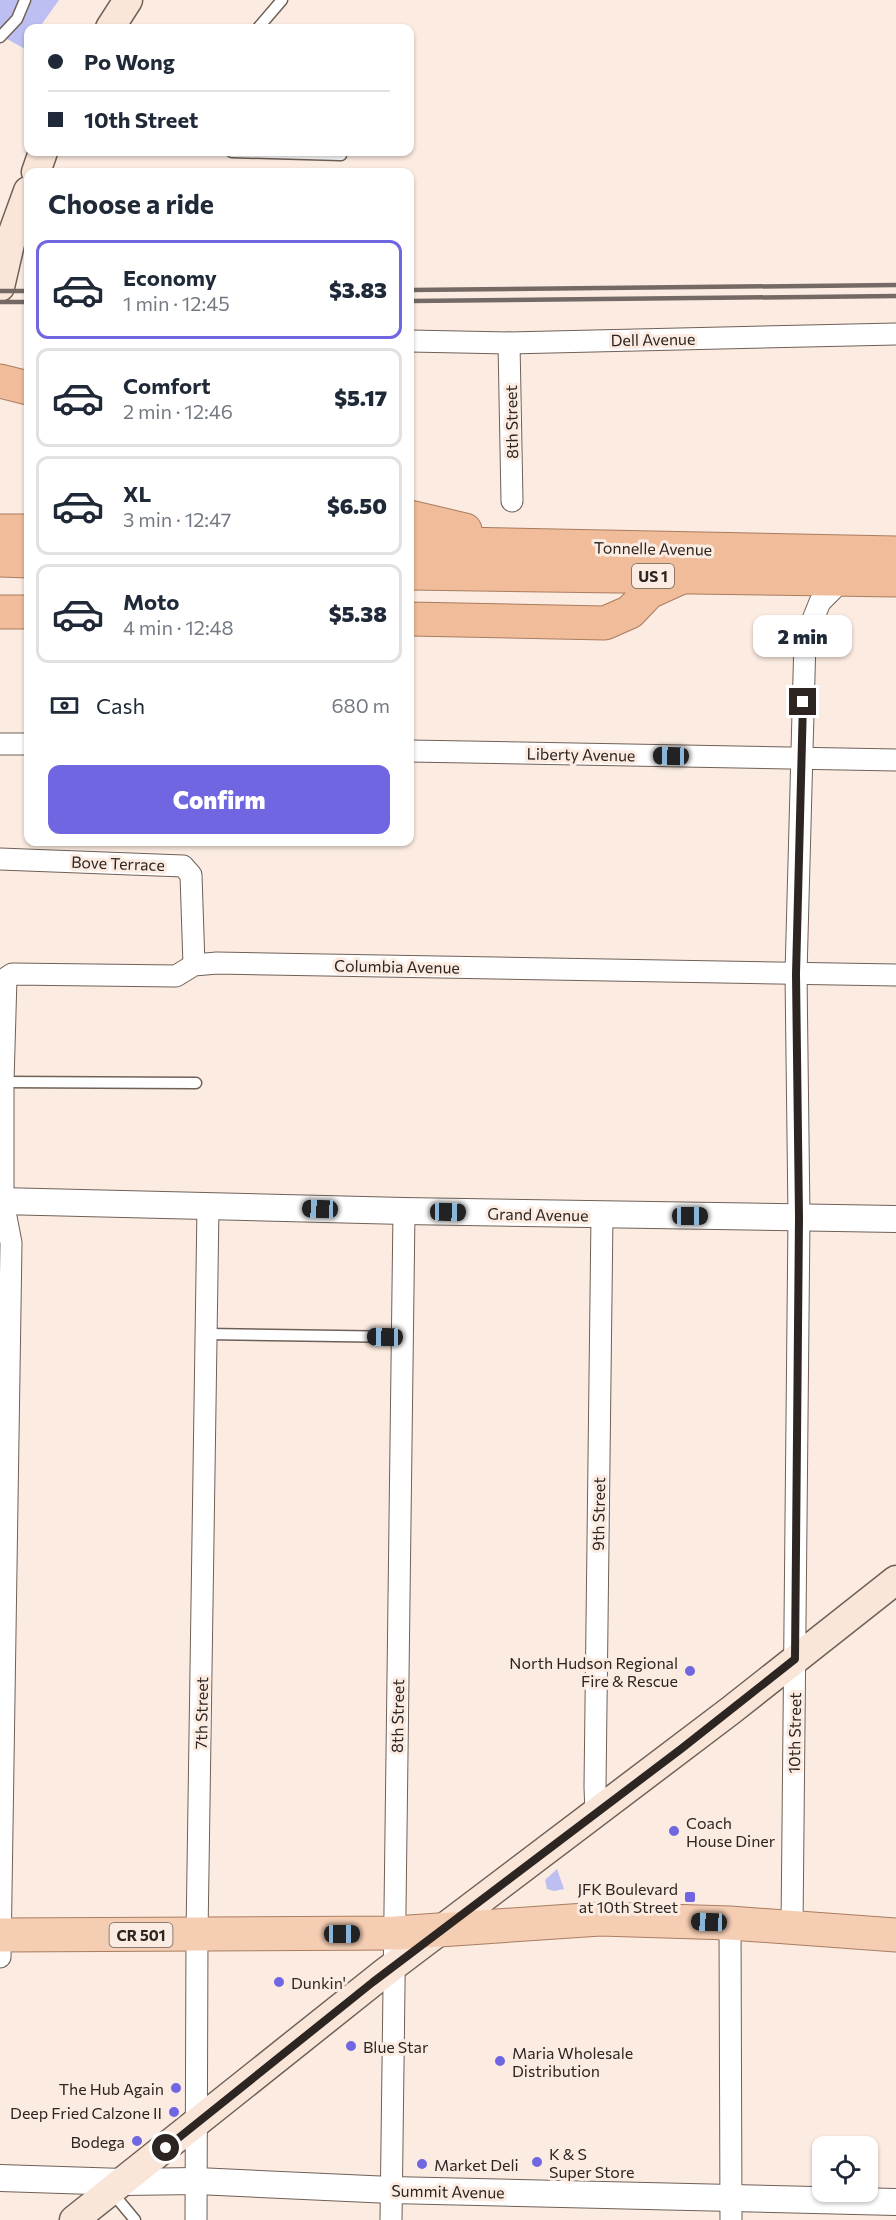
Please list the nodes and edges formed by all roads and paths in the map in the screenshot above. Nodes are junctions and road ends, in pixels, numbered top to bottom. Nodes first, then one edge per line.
1 (25, 0) edge
2 (128, 0) edge
3 (282, 0) edge
4 (113, 24) edge
5 (261, 24) edge
6 (0, 38) edge
7 (24, 203) edge
8 (0, 287) edge
9 (896, 334) edge
10 (414, 341) edge
11 (509, 343) junction
12 (0, 381) edge
13 (24, 387) edge
14 (512, 501) dead end
15 (414, 518) edge
16 (0, 531) edge
17 (24, 531) edge
18 (414, 543) edge
19 (537, 545) junction
20 (896, 553) edge
21 (0, 560) edge
22 (24, 561) edge
23 (414, 573) edge
24 (685, 576) junction
25 (843, 579) junction
26 (896, 580) edge
27 (0, 612) edge
28 (24, 612) edge
29 (414, 619) edge
30 (0, 744) edge
31 (24, 744) edge
32 (414, 751) edge
33 (801, 758) junction
34 (896, 760) edge
35 (0, 859) edge
36 (194, 965) junction
37 (796, 974) junction
38 (896, 975) edge
39 (3, 1082) junction
40 (196, 1083) dead end
41 (2, 1201) edge
42 (208, 1207) junction
43 (404, 1212) junction
44 (602, 1215) junction
45 (799, 1217) junction
46 (896, 1219) edge
47 (206, 1334) junction
48 (402, 1337) junction
49 (896, 1580) edge
50 (795, 1659) junction
51 (596, 1813) junction
52 (730, 1923) junction
53 (792, 1928) junction
54 (443, 1930) junction
55 (395, 1933) junction
56 (0, 1935) edge
57 (197, 1935) junction
58 (896, 1935) edge
59 (0, 1957) edge
60 (395, 1965) junction
61 (196, 2124) junction
62 (0, 2178) edge
63 (197, 2181) junction
64 (117, 2186) junction
65 (391, 2190) junction
66 (896, 2202) edge
67 (731, 2209) edge
68 (82, 2217) edge
69 (135, 2220) edge
70 (196, 2220) edge
71 (391, 2220) edge

1 - 6 lane
2 - 4 main road
3 - 5 lane
7 - 8 main road
9 - 11 street, Dell Avenue
10 - 11 street, Dell Avenue
11 - 14 street, 8th Street
12 - 13 highway
15 - 19 highway
16 - 17 highway
18 - 19 highway, Tonnelle Avenue / US 1
19 - 20 highway, Tonnelle Avenue / US 1
21 - 22 highway
23 - 24 highway, Tonnelle Avenue / US 1
24 - 25 highway, Tonnelle Avenue / US 1
24 - 29 highway
25 - 26 highway, Tonnelle Avenue / US 1
25 - 33 street, 10th Street
27 - 28 highway
30 - 31 street
32 - 33 street, Liberty Avenue
33 - 34 street, Liberty Avenue
33 - 37 street, 10th Street
35 - 36 street, Bove Terrace
36 - 37 street, Columbia Avenue
36 - 39 street, Columbia Avenue
37 - 38 street, Columbia Avenue
37 - 45 street, 10th Street
39 - 40 lane
39 - 41 street
41 - 42 street, Grand Avenue
41 - 56 street
42 - 43 street, Grand Avenue
42 - 47 street, 7th Street
43 - 44 street, Grand Avenue
43 - 48 street, 8th Street
44 - 45 street, Grand Avenue
44 - 51 street, 9th Street
45 - 46 street, Grand Avenue
45 - 50 street, 10th Street
47 - 48 lane
47 - 57 street, 7th Street
48 - 55 street, 8th Street
49 - 50 main road
50 - 51 main road
50 - 53 street, 10th Street
51 - 54 main road
52 - 53 main road, CR 501
52 - 54 main road, CR 501
52 - 67 street
53 - 58 main road, CR 501
54 - 55 main road, CR 501
54 - 60 main road
55 - 57 main road, CR 501
55 - 60 street, 8th Street
56 - 57 main road, CR 501
56 - 59 street
57 - 61 street, 7th Street
60 - 61 main road
60 - 65 street, 8th Street
61 - 63 street, 7th Street
61 - 64 main road
62 - 64 street, Summit Avenue
63 - 64 street, Summit Avenue
63 - 65 street, Summit Avenue
63 - 70 street, 7th Street
64 - 68 main road
64 - 69 lane
65 - 67 street, Summit Avenue
65 - 71 street, 8th Street
66 - 67 street, Summit Avenue

